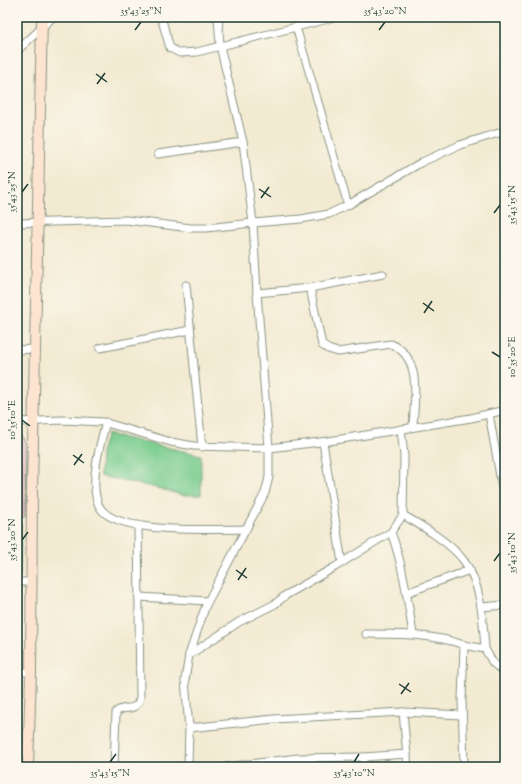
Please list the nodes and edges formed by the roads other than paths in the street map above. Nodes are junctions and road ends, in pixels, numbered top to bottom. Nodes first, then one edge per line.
1 (42, 17) edge
2 (53, 17) edge
3 (161, 17) edge
4 (218, 17) edge
5 (336, 17) edge
6 (296, 27) junction
7 (41, 28) junction
8 (220, 46) junction
9 (17, 51) edge
10 (505, 131) edge
11 (243, 142) junction
12 (158, 154) dead end
13 (348, 205) junction
14 (38, 222) junction
15 (17, 223) edge
16 (253, 223) junction
17 (383, 274) dead end
18 (186, 285) dead end
19 (310, 288) junction
20 (257, 293) junction
21 (190, 330) junction
22 (100, 348) dead end
23 (35, 349) junction
24 (17, 350) edge
25 (505, 410) edge
26 (489, 414) junction
27 (34, 421) junction
28 (17, 422) edge
29 (106, 422) junction
30 (413, 427) junction
31 (401, 429) junction
32 (323, 442) junction
33 (202, 447) junction
34 (269, 448) junction
35 (502, 470) edge
36 (505, 504) edge
37 (403, 515) junction
38 (138, 525) junction
39 (246, 529) junction
40 (391, 532) junction
41 (342, 563) junction
42 (470, 570) junction
43 (17, 582) edge
44 (32, 582) junction
45 (406, 593) junction
46 (139, 597) junction
47 (208, 601) junction
48 (505, 605) edge
49 (481, 607) junction
50 (366, 634) dead end
51 (413, 635) junction
52 (464, 645) junction
53 (485, 649) junction
54 (190, 655) junction
55 (17, 672) edge
56 (31, 672) junction
57 (505, 673) edge
58 (403, 712) junction
59 (462, 715) junction
60 (189, 728) junction
61 (407, 754) junction
62 (364, 757) junction
63 (305, 758) junction
64 (28, 767) edge
65 (114, 767) edge
66 (188, 767) edge
67 (225, 767) edge
68 (304, 767) edge
69 (364, 767) edge
70 (408, 767) edge
71 (464, 767) edge

1 - 7 main road
2 - 7 street
3 - 8 street
4 - 8 street
5 - 6 street
6 - 8 street
6 - 13 street
7 - 9 street
7 - 14 main road
8 - 11 street
10 - 13 street
11 - 12 street
11 - 16 street
13 - 16 street
14 - 15 street
14 - 16 street
14 - 23 main road
16 - 20 street
17 - 19 street
18 - 21 street
19 - 20 street
19 - 30 street
20 - 34 street
21 - 22 street
21 - 33 street
23 - 24 street
23 - 27 main road
25 - 26 street
26 - 30 street
26 - 35 street
27 - 28 street
27 - 29 street
27 - 44 main road
29 - 33 street
29 - 38 street
30 - 31 street
31 - 32 street
31 - 37 street
32 - 34 street
32 - 41 street
33 - 34 street
34 - 39 street
35 - 36 street
37 - 40 street
37 - 42 street
38 - 39 street
38 - 46 street
39 - 47 street
40 - 41 street
40 - 45 street
41 - 54 street
42 - 45 street
42 - 49 street
43 - 44 street
44 - 56 main road
45 - 51 street
46 - 47 street
46 - 65 street
47 - 54 street
48 - 49 street
49 - 53 street
50 - 51 street
51 - 52 street
52 - 53 street
52 - 59 street
53 - 57 street
54 - 60 street
55 - 56 street
56 - 64 main road
58 - 59 street
58 - 60 street
58 - 61 street
59 - 71 street
60 - 66 street
61 - 62 street
61 - 70 street
62 - 63 street
62 - 69 street
63 - 67 street
63 - 68 street

